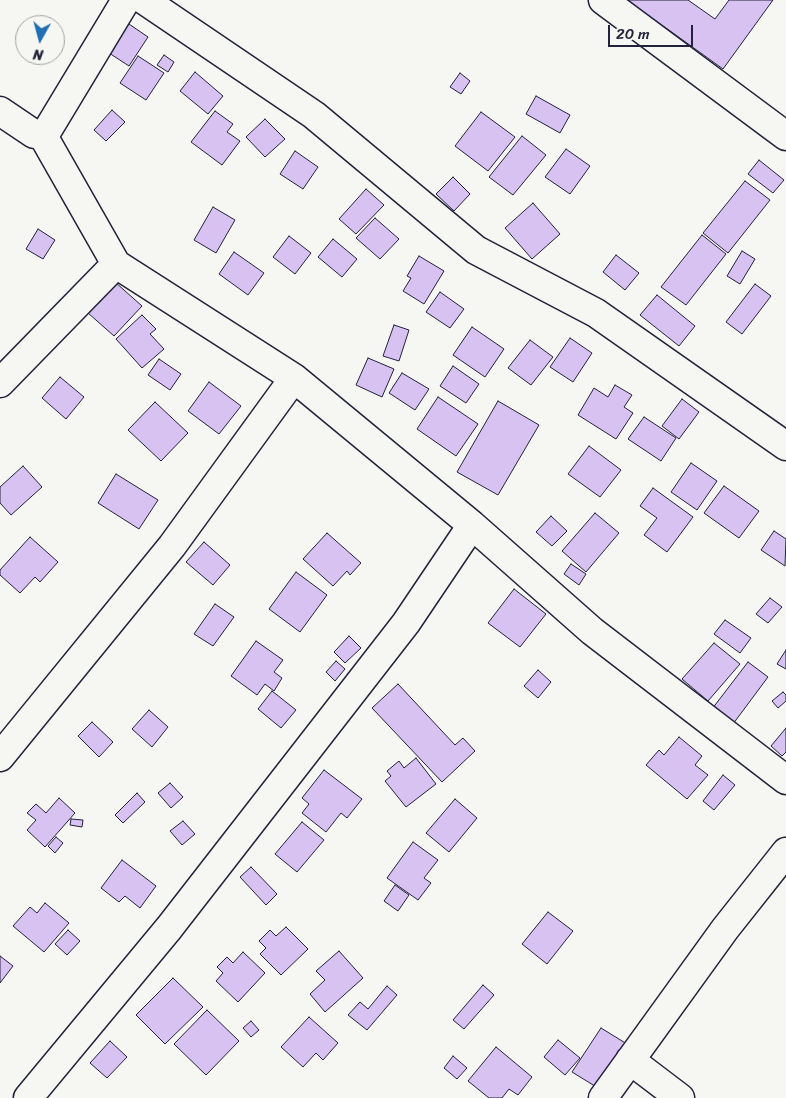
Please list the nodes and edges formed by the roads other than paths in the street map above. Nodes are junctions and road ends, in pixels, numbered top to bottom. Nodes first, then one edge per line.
1 (126, 0) edge
2 (144, 0) edge
3 (602, 0) edge
4 (0, 111) edge
5 (42, 134) junction
6 (786, 136) edge
7 (116, 264) junction
8 (294, 378) junction
9 (0, 383) edge
10 (786, 446) edge
11 (472, 525) junction
12 (0, 757) edge
13 (786, 780) edge
14 (786, 852) edge
15 (630, 1060) junction
16 (28, 1098) edge
17 (603, 1098) edge
18 (680, 1098) edge

1 - 5 street
2 - 10 street
3 - 6 street
4 - 5 street
5 - 7 street
7 - 8 street
7 - 9 street
8 - 11 street
8 - 12 street
11 - 13 street
11 - 16 street
14 - 15 street
15 - 17 street
15 - 18 street

